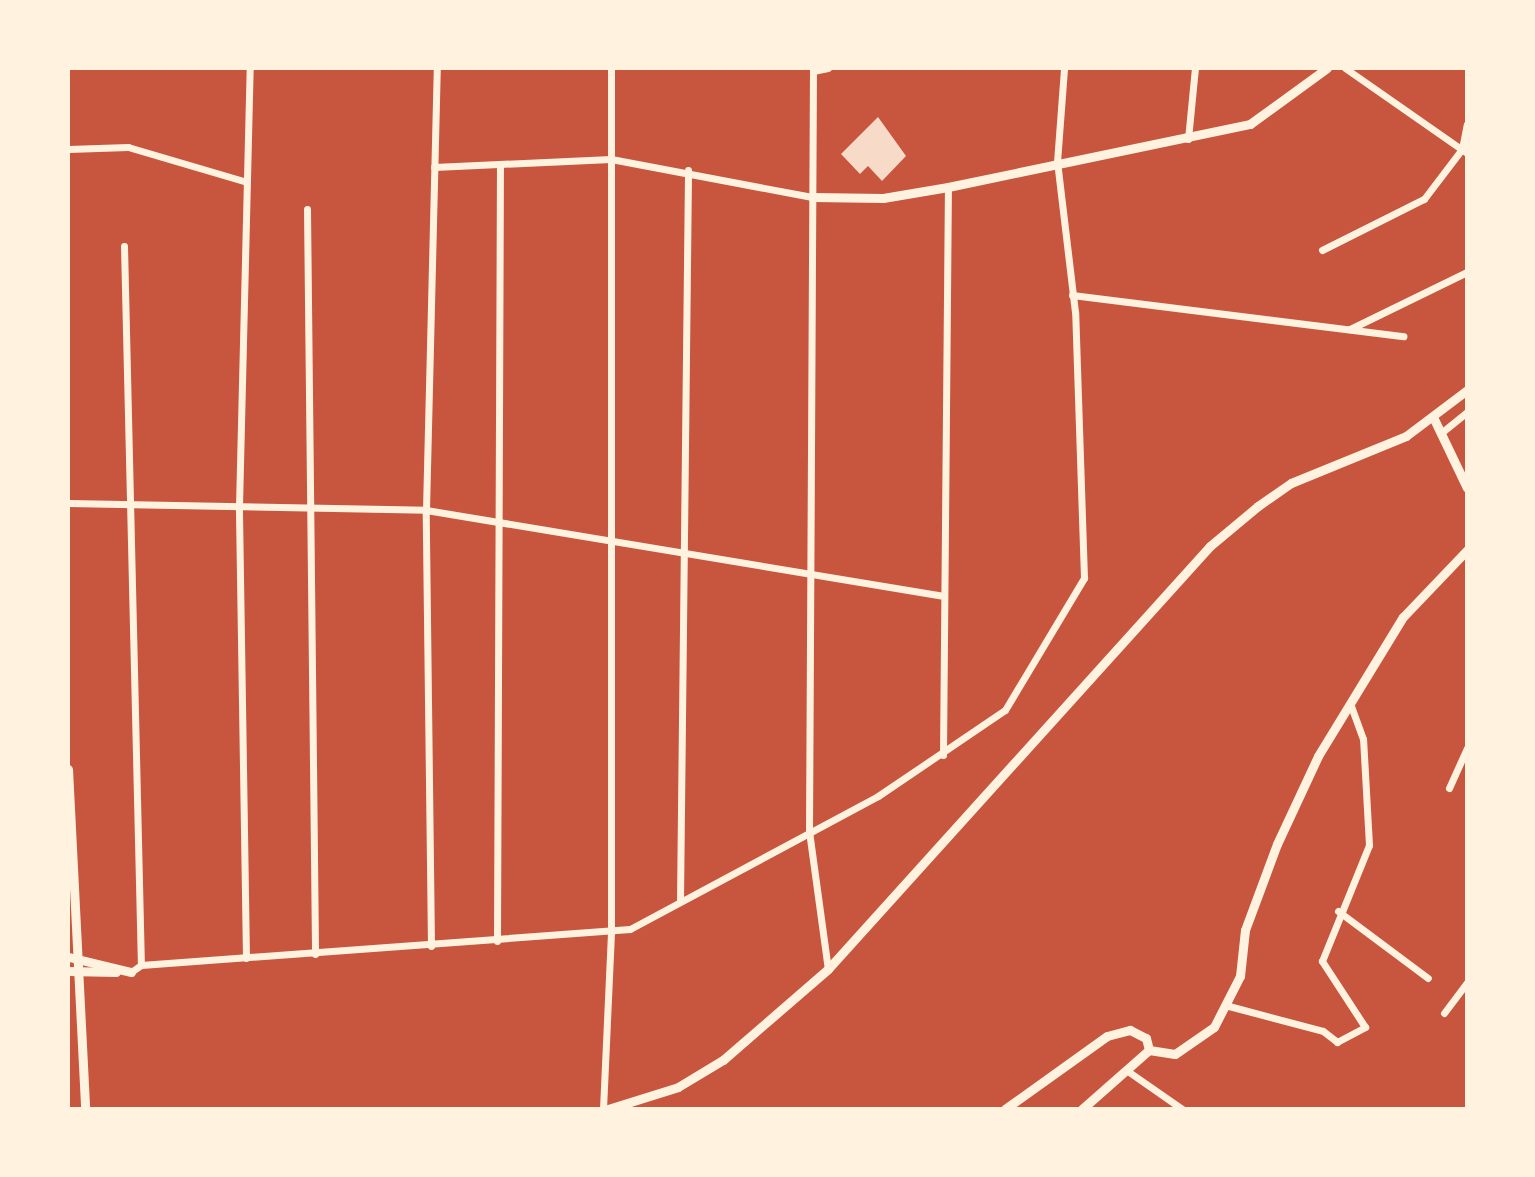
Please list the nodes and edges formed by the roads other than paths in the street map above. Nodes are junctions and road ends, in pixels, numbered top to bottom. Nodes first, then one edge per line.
1 (250, 68) edge
2 (437, 68) edge
3 (611, 68) edge
4 (828, 68) edge
5 (1064, 68) edge
6 (1195, 68) edge
7 (1327, 68) edge
8 (1345, 68) edge
9 (813, 69) edge
10 (1467, 124) edge
11 (1188, 139) junction
12 (68, 149) edge
13 (1465, 151) edge
14 (611, 159) junction
15 (1057, 162) junction
16 (500, 164) junction
17 (434, 167) junction
18 (688, 170) junction
19 (247, 182) junction
20 (948, 187) junction
21 (813, 197) junction
22 (307, 209) dead end
23 (124, 246) dead end
24 (1322, 250) dead end
25 (1467, 272) edge
26 (1072, 295) junction
27 (1349, 330) junction
28 (1403, 336) dead end
29 (1467, 390) edge
30 (1467, 412) edge
31 (1434, 419) junction
32 (1441, 433) junction
33 (1467, 488) edge
34 (68, 503) edge
35 (132, 504) junction
36 (239, 506) junction
37 (306, 507) junction
38 (426, 510) junction
39 (497, 520) junction
40 (608, 535) junction
41 (683, 548) junction
42 (1466, 553) edge
43 (805, 570) junction
44 (944, 596) junction
45 (1350, 703) junction
46 (1467, 748) edge
47 (943, 755) junction
48 (68, 769) edge
49 (68, 778) edge
50 (1449, 788) dead end
51 (809, 831) junction
52 (680, 901) junction
53 (1338, 911) junction
54 (611, 932) junction
55 (497, 941) junction
56 (431, 946) junction
57 (315, 954) junction
58 (70, 957) edge
59 (246, 958) junction
60 (141, 965) junction
61 (828, 969) junction
62 (73, 971) edge
63 (131, 972) junction
64 (1428, 978) dead end
65 (1467, 983) edge
66 (1225, 1005) junction
67 (1444, 1013) dead end
68 (1149, 1050) junction
69 (1129, 1072) junction
70 (1083, 1108) edge
71 (85, 1109) edge
72 (605, 1109) edge
73 (1005, 1109) edge
74 (1182, 1109) edge

1 - 19 street
2 - 17 street
3 - 14 street
4 - 9 street
5 - 15 street
6 - 11 street
7 - 11 street
8 - 13 street
9 - 21 street
10 - 13 street
11 - 15 street
12 - 19 street
13 - 24 street
14 - 16 street
14 - 18 street
14 - 40 street
15 - 20 street
15 - 26 street
16 - 17 street
16 - 39 street
17 - 38 street
18 - 21 street
18 - 41 street
19 - 36 street
20 - 21 street
20 - 44 street
21 - 43 street
22 - 37 street
23 - 35 street
25 - 27 street
26 - 27 street
26 - 47 street
27 - 28 street
29 - 31 street
30 - 32 street
31 - 32 street
31 - 61 street
32 - 33 street
34 - 35 street
35 - 36 street
35 - 60 street
36 - 37 street
36 - 59 street
37 - 38 street
37 - 57 street
38 - 39 street
38 - 56 street
39 - 40 street
39 - 55 street
40 - 41 street
40 - 54 street
41 - 43 street
41 - 52 street
42 - 45 street
43 - 44 street
43 - 51 street
44 - 47 street
45 - 53 street
45 - 66 street
46 - 50 street
47 - 51 street
48 - 49 street
49 - 58 street
51 - 52 street
51 - 61 street
52 - 54 street
53 - 64 street
53 - 66 street
54 - 55 street
54 - 72 street
55 - 56 street
56 - 57 street
57 - 59 street
58 - 62 street
58 - 63 street
59 - 60 street
60 - 63 street
61 - 72 street
62 - 63 street
62 - 71 street
65 - 67 street
66 - 68 street
68 - 69 street
68 - 73 street
69 - 70 street
69 - 74 street

